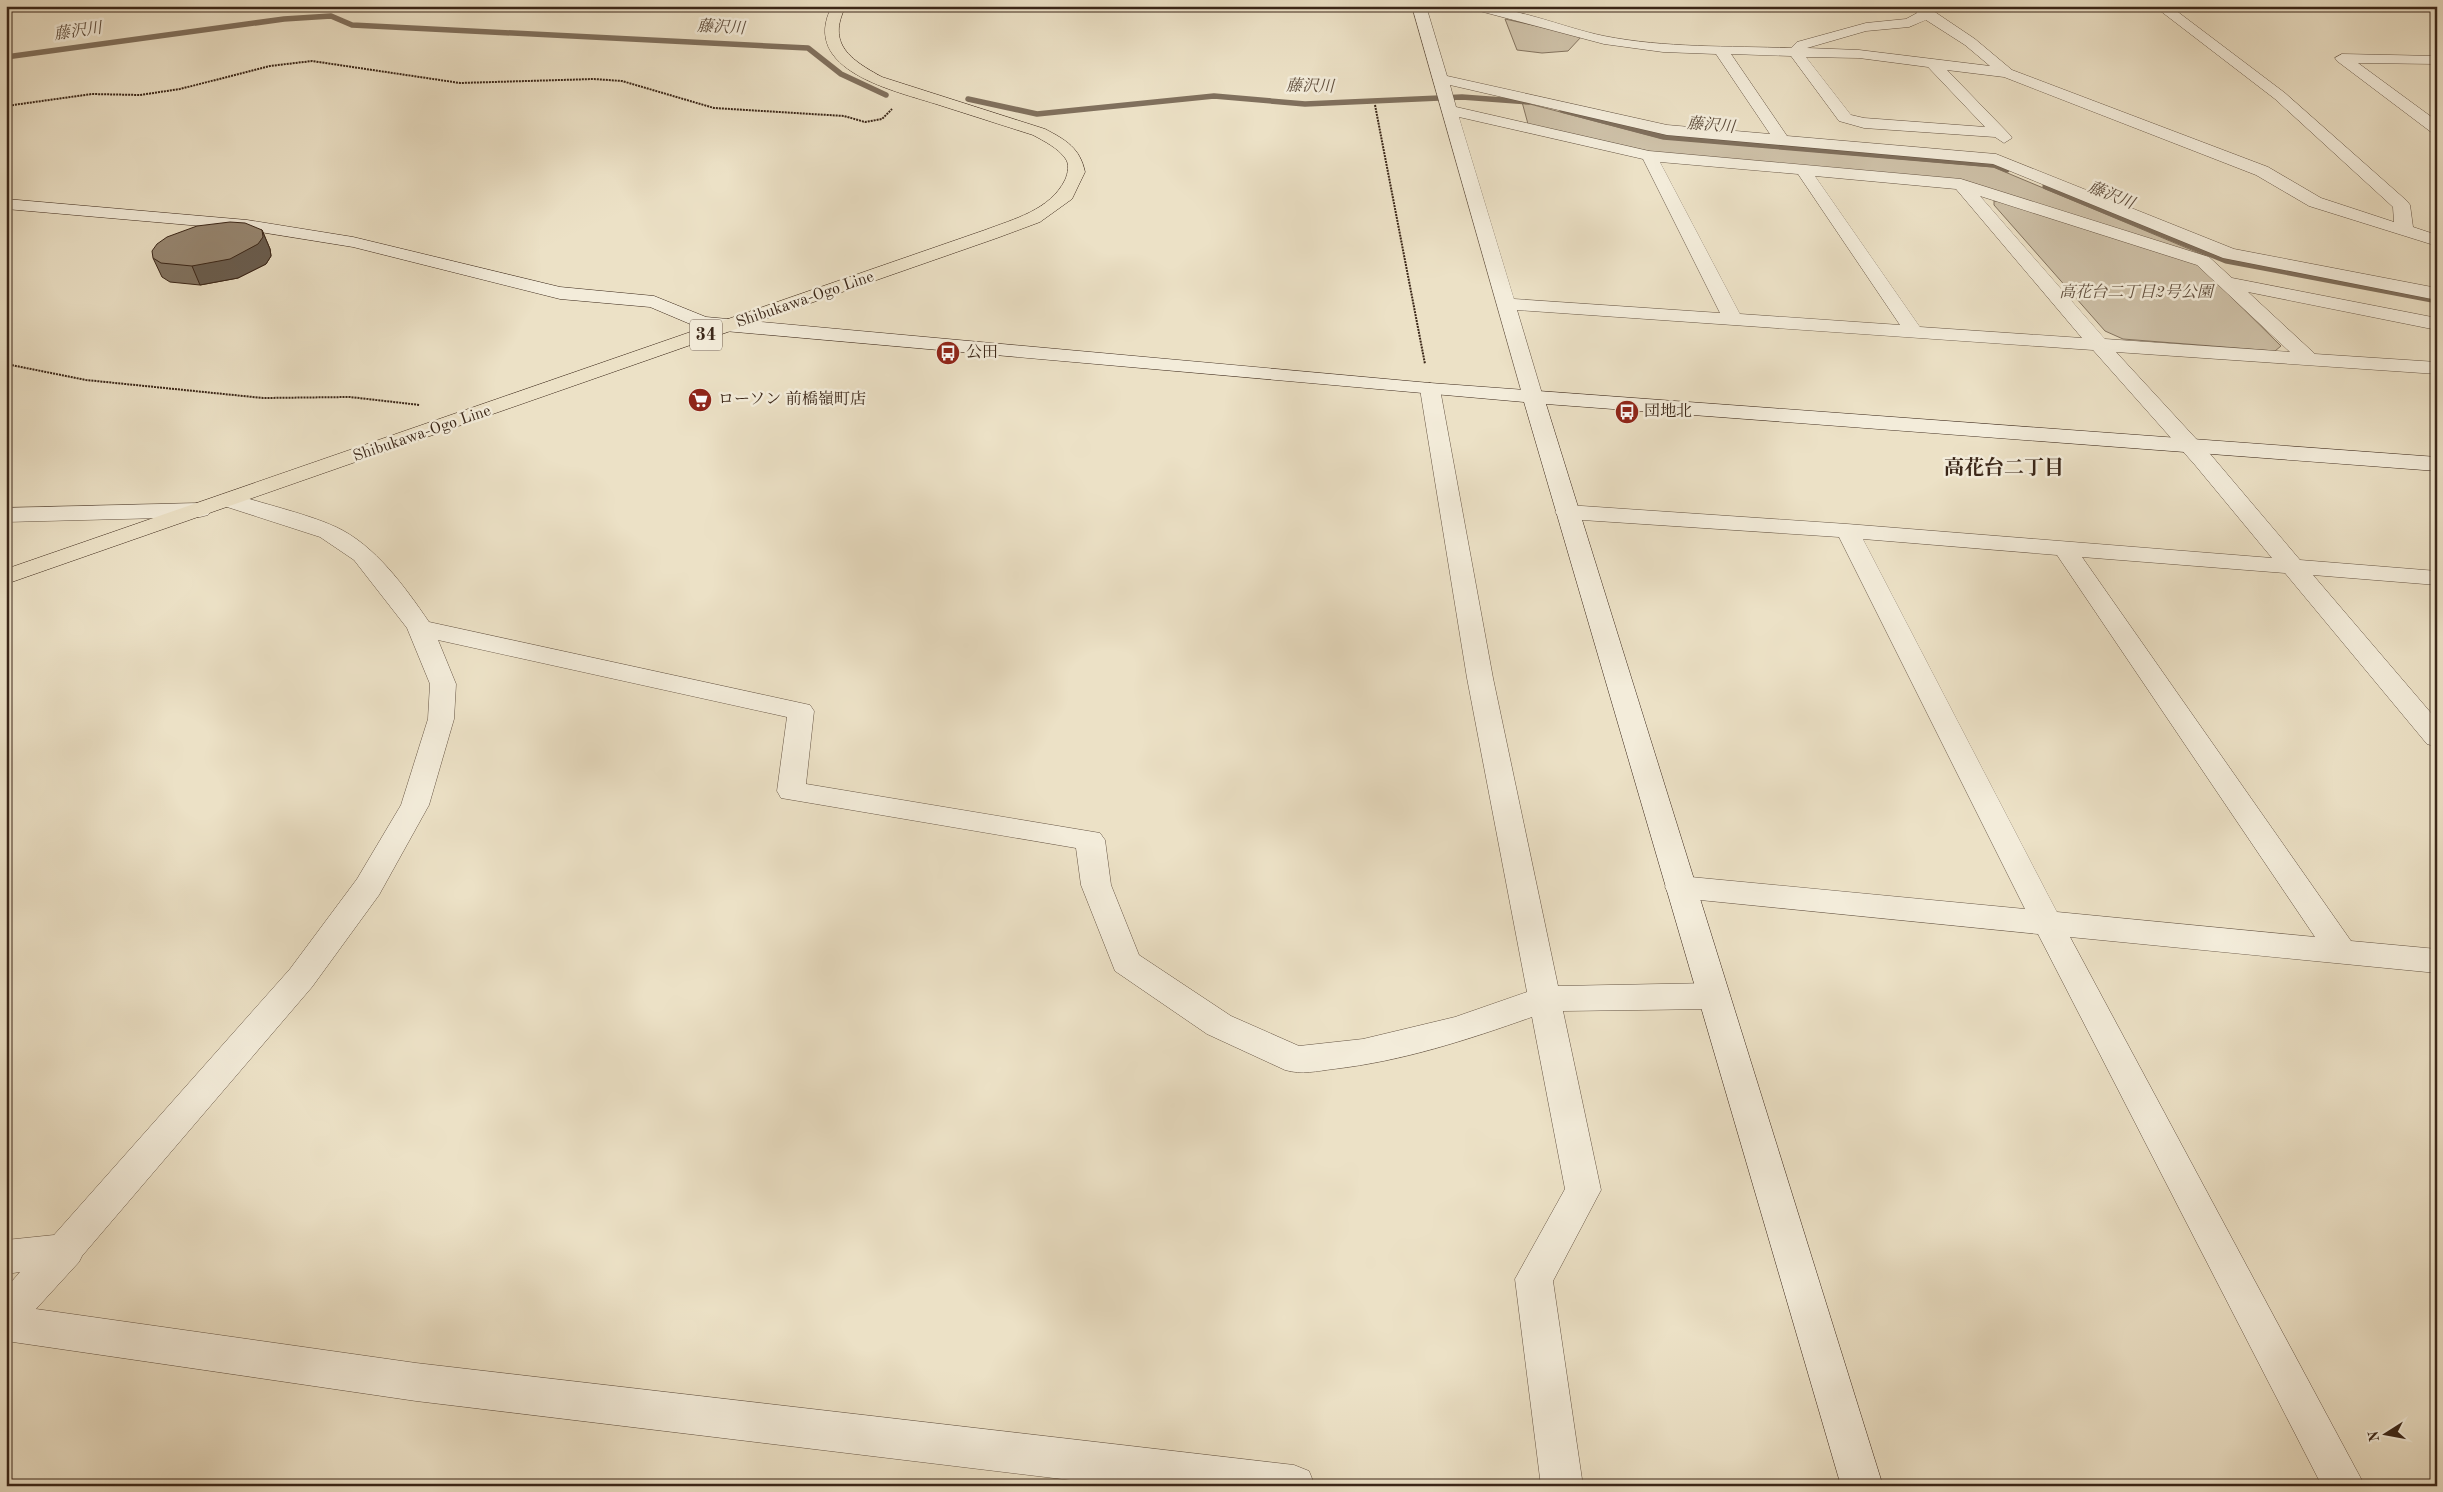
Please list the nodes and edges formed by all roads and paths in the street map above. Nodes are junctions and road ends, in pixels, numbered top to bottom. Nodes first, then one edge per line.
1 (839, 6) edge
2 (1419, 6) edge
3 (1477, 6) edge
4 (2161, 6) edge
5 (1922, 10) edge
6 (1721, 51) junction
7 (1795, 52) junction
8 (2437, 60) edge
9 (1932, 63) junction
10 (2007, 73) junction
11 (1442, 79) junction
12 (908, 90) junction
13 (1375, 104) dead end
14 (6, 106) edge
15 (1450, 110) junction
16 (2437, 129) edge
17 (1999, 133) junction
18 (1783, 141) junction
19 (2020, 154) dead end
20 (1649, 156) junction
21 (1803, 170) junction
22 (1961, 184) junction
23 (6, 204) edge
24 (2404, 230) junction
25 (2437, 241) edge
26 (2225, 282) junction
27 (2437, 294) edge
28 (1506, 304) junction
29 (1733, 320) junction
30 (2437, 324) edge
31 (735, 325) junction
32 (1915, 333) junction
33 (2100, 346) junction
34 (2308, 359) junction
35 (6, 364) edge
36 (2437, 368) edge
37 (1430, 389) junction
38 (1533, 397) junction
39 (452, 424) junction
40 (2190, 446) junction
41 (2437, 464) edge
42 (230, 500) junction
43 (200, 510) junction
44 (1567, 512) junction
45 (6, 515) edge
46 (1847, 531) junction
47 (2064, 548) junction
48 (2290, 566) junction
49 (6, 577) edge
50 (2437, 578) edge
51 (420, 628) junction
52 (2437, 738) edge
53 (1680, 887) junction
54 (2047, 922) junction
55 (2341, 951) junction
56 (2437, 961) edge
57 (1712, 996) junction
58 (1545, 999) junction
59 (66, 1250) junction
60 (6, 1257) edge
61 (6, 1316) edge
62 (6, 1323) edge
63 (1294, 1486) edge
64 (1562, 1486) edge
65 (1862, 1486) edge
66 (2344, 1486) edge

1 - 12 main road, Shibukawa-Ogo Line / 34
2 - 11 street
3 - 6 street
4 - 24 street
5 - 7 street
5 - 10 street
6 - 7 street
6 - 18 street
7 - 9 street
7 - 17 street
8 - 16 street
9 - 10 street
9 - 17 street
10 - 24 street
11 - 15 street
11 - 18 street
12 - 14 path
12 - 31 main road, Shibukawa-Ogo Line / 34
13 - 37 path
15 - 20 street
15 - 28 street
17 - 19 street
18 - 27 street
20 - 21 street
20 - 29 street
21 - 22 street
21 - 32 street
22 - 26 street
22 - 33 street
23 - 31 street
24 - 25 street
26 - 30 street
26 - 34 street
28 - 29 street
28 - 38 street
29 - 32 street
31 - 37 street
31 - 39 main road, Shibukawa-Ogo Line / 34
32 - 33 street
33 - 34 street
33 - 40 street
34 - 36 street
35 - 39 path
37 - 38 street
37 - 58 street
38 - 40 street
38 - 44 street
39 - 42 main road, Shibukawa-Ogo Line / 34
40 - 41 street
40 - 48 street
42 - 43 main road, Shibukawa-Ogo Line / 34
42 - 51 street
43 - 45 street
43 - 49 main road, Shibukawa-Ogo Line / 34
44 - 46 street
44 - 53 street
46 - 47 street
46 - 54 street
47 - 48 street
47 - 55 street
48 - 50 street
48 - 52 street
51 - 58 street
51 - 59 street
53 - 54 street
53 - 57 street
54 - 55 street
54 - 66 street
55 - 56 street
57 - 58 street
57 - 65 street
58 - 64 street
59 - 60 street
59 - 61 street
62 - 63 street

